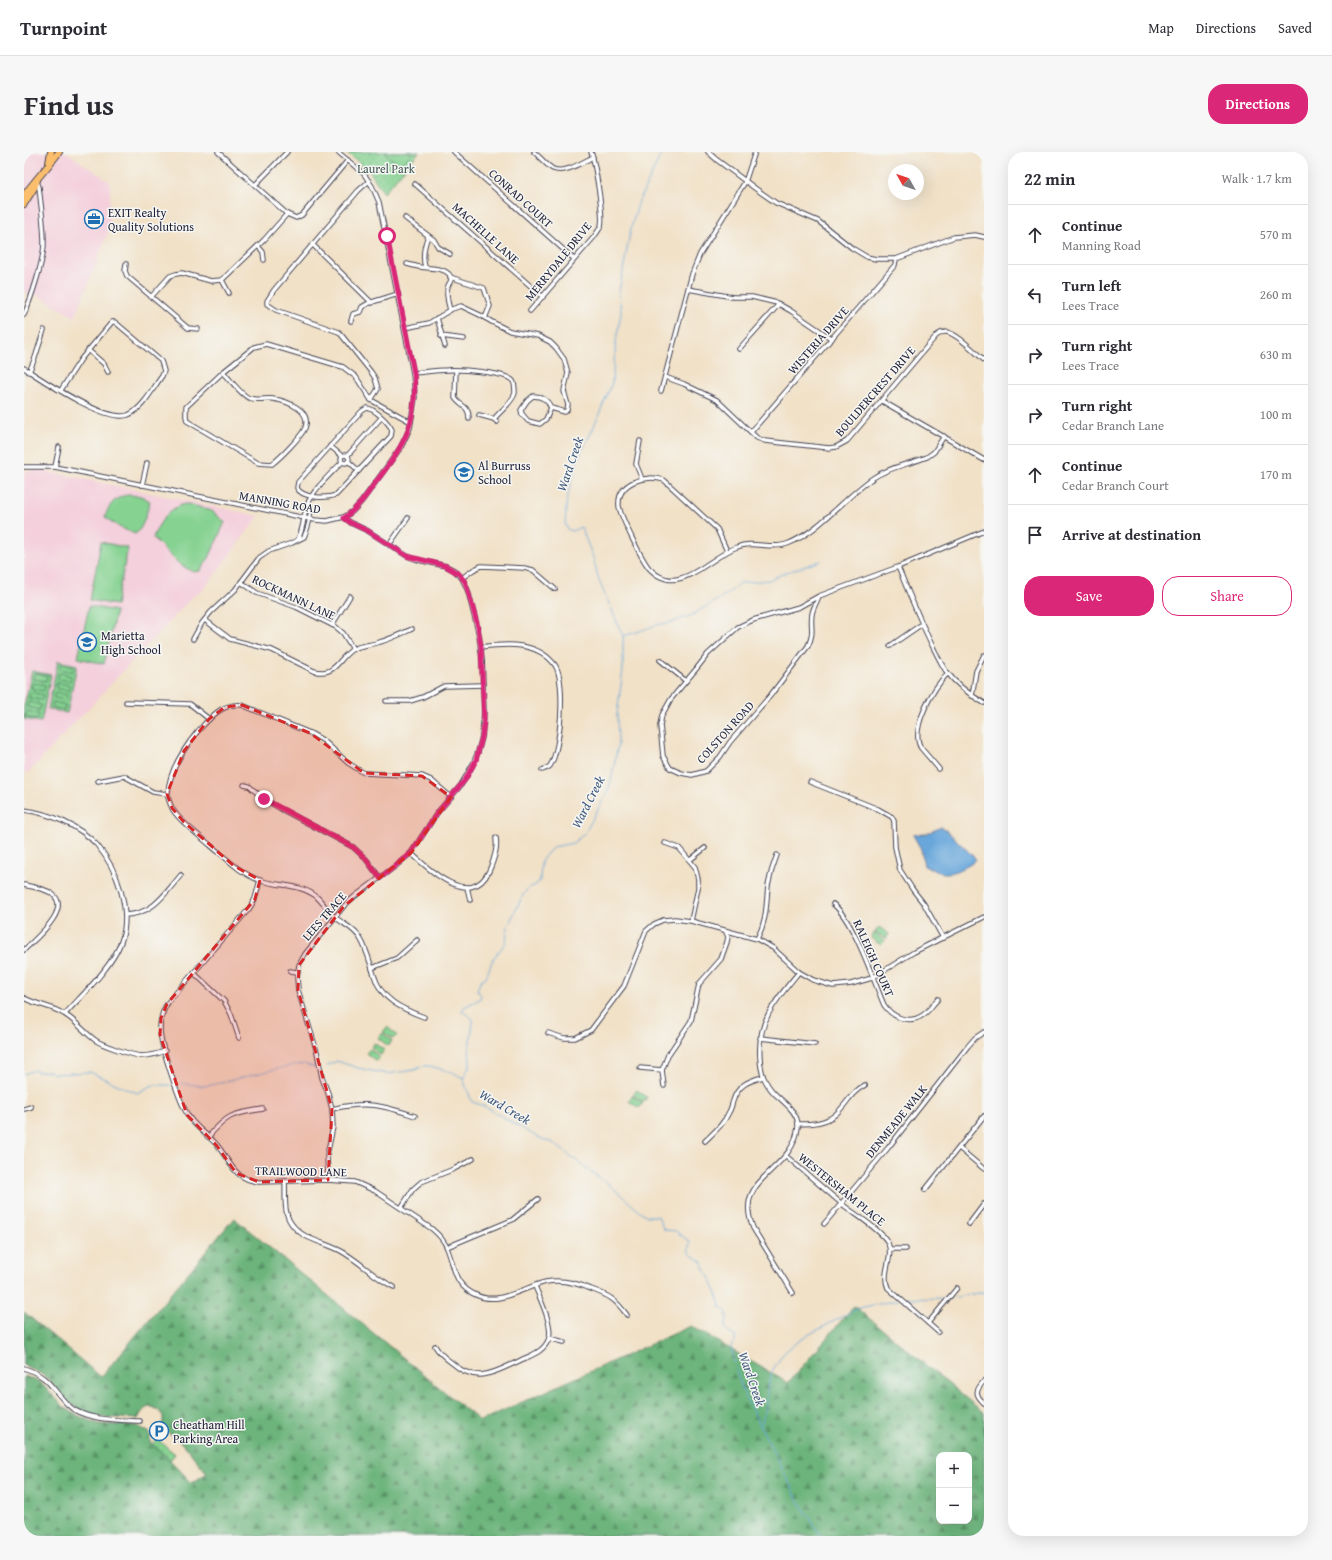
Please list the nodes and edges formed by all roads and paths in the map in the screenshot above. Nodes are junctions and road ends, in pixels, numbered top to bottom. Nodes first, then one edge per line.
1 (51, 152) edge
2 (59, 152) edge
3 (218, 152) edge
4 (287, 152) edge
5 (338, 152) edge
6 (454, 152) edge
7 (534, 152) edge
8 (591, 152) edge
9 (708, 152) edge
10 (755, 152) edge
11 (593, 157) junction
12 (348, 160) junction
13 (49, 165) junction
14 (37, 180) junction
15 (369, 181) junction
16 (745, 182) junction
17 (415, 184) dead end
18 (255, 185) junction
19 (24, 196) edge
20 (24, 204) edge
21 (286, 214) junction
22 (405, 218) dead end
23 (428, 236) junction
24 (984, 237) edge
25 (313, 245) junction
26 (258, 246) junction
27 (450, 254) dead end
28 (896, 259) junction
29 (264, 260) dead end
30 (574, 260) junction
31 (126, 264) dead end
32 (407, 264) dead end
33 (426, 267) junction
34 (450, 277) junction
35 (222, 280) junction
36 (688, 290) junction
37 (229, 294) dead end
38 (398, 294) junction
39 (543, 296) junction
40 (151, 297) junction
41 (372, 303) junction
42 (779, 304) junction
43 (450, 310) junction
44 (530, 311) dead end
45 (24, 315) edge
46 (437, 318) junction
47 (485, 318) junction
48 (351, 321) dead end
49 (405, 328) junction
50 (198, 329) dead end
51 (44, 330) dead end
52 (441, 336) junction
53 (464, 339) dead end
54 (832, 339) junction
55 (444, 346) dead end
56 (739, 349) dead end
57 (88, 350) junction
58 (984, 360) edge
59 (24, 368) edge
60 (456, 370) junction
61 (29, 372) junction
62 (108, 372) dead end
63 (223, 372) junction
64 (414, 373) junction
65 (665, 377) junction
66 (61, 390) junction
67 (661, 391) dead end
68 (371, 400) junction
69 (882, 401) junction
70 (551, 408) junction
71 (479, 415) dead end
72 (381, 418) junction
73 (469, 418) dead end
74 (411, 422) junction
75 (751, 432) junction
76 (944, 436) junction
77 (640, 441) dead end
78 (330, 446) junction
79 (59, 447) dead end
80 (342, 456) junction
81 (347, 456) junction
82 (984, 460) edge
83 (348, 461) junction
84 (342, 462) junction
85 (147, 463) dead end
86 (24, 467) edge
87 (55, 467) junction
88 (359, 471) junction
89 (642, 478) junction
90 (142, 485) junction
91 (312, 496) junction
92 (344, 518) junction
93 (408, 518) dead end
94 (307, 519) junction
95 (984, 531) edge
96 (389, 545) junction
97 (727, 551) junction
98 (898, 567) junction
99 (462, 578) junction
100 (241, 582) junction
101 (555, 589) dead end
102 (350, 596) dead end
103 (819, 596) junction
104 (205, 620) junction
105 (922, 624) junction
106 (332, 625) junction
107 (412, 629) dead end
108 (193, 639) dead end
109 (890, 646) dead end
110 (481, 647) junction
111 (353, 649) junction
112 (984, 655) edge
113 (660, 660) dead end
114 (948, 673) junction
115 (686, 681) junction
116 (483, 685) junction
117 (972, 696) junction
118 (386, 701) dead end
119 (126, 702) dead end
120 (984, 703) edge
121 (209, 719) junction
122 (940, 769) dead end
123 (542, 770) dead end
124 (98, 781) dead end
125 (810, 782) dead end
126 (244, 785) dead end
127 (167, 794) junction
128 (451, 797) junction
129 (24, 810) edge
130 (496, 838) dead end
131 (665, 843) dead end
132 (705, 848) dead end
133 (411, 853) junction
134 (777, 855) dead end
135 (690, 860) junction
136 (181, 875) dead end
137 (380, 878) junction
138 (260, 880) junction
139 (24, 885) edge
140 (467, 887) junction
141 (470, 900) dead end
142 (833, 904) dead end
143 (124, 916) junction
144 (335, 917) junction
145 (984, 917) edge
146 (691, 922) junction
147 (726, 932) junction
148 (757, 938) junction
149 (943, 938) junction
150 (417, 940) dead end
151 (24, 950) edge
152 (372, 968) junction
153 (290, 971) dead end
154 (297, 972) junction
155 (799, 972) junction
156 (194, 973) junction
157 (872, 978) junction
158 (24, 998) edge
159 (938, 999) dead end
160 (65, 1014) junction
161 (424, 1017) dead end
162 (984, 1032) edge
163 (548, 1033) dead end
164 (239, 1038) dead end
165 (760, 1038) junction
166 (815, 1044) dead end
167 (165, 1051) junction
168 (640, 1068) dead end
169 (662, 1070) junction
170 (763, 1077) junction
171 (865, 1085) dead end
172 (664, 1086) dead end
173 (31, 1108) dead end
174 (24, 1109) edge
175 (263, 1109) dead end
176 (332, 1109) junction
177 (415, 1116) dead end
178 (984, 1116) edge
179 (798, 1124) junction
180 (208, 1137) junction
181 (705, 1141) dead end
182 (959, 1148) junction
183 (786, 1156) junction
184 (473, 1159) dead end
185 (984, 1168) edge
186 (328, 1180) junction
187 (285, 1182) junction
188 (925, 1190) dead end
189 (538, 1199) dead end
190 (842, 1203) junction
191 (984, 1204) edge
192 (401, 1208) junction
193 (824, 1224) dead end
194 (969, 1224) dead end
195 (447, 1248) junction
196 (890, 1249) junction
197 (906, 1249) dead end
198 (394, 1286) dead end
199 (535, 1286) junction
200 (957, 1288) dead end
201 (793, 1293) dead end
202 (627, 1315) dead end
203 (928, 1323) junction
204 (938, 1332) dead end
205 (549, 1338) junction
206 (564, 1342) dead end
207 (435, 1346) dead end
208 (24, 1368) edge
209 (984, 1381) edge
210 (984, 1403) edge
211 (140, 1421) dead end

1 - 13 highway
2 - 13 highway
3 - 18 street
4 - 18 street
5 - 12 street
6 - 30 street, CONRAD COURT
7 - 11 street
8 - 11 street, MERRYDALE DRIVE
9 - 16 street
10 - 16 street
11 - 30 street, MERRYDALE DRIVE
12 - 15 street
12 - 21 street
13 - 14 highway
14 - 19 highway
14 - 20 highway
14 - 45 street
15 - 25 street
15 - 38 street
16 - 28 street
16 - 36 street
17 - 39 street, MACHELLE LANE
18 - 21 street
21 - 26 street
22 - 23 street
23 - 27 street
23 - 33 street
24 - 28 street
25 - 41 street
25 - 68 street
26 - 29 street
26 - 35 street
28 - 54 street, WISTERIA DRIVE
30 - 39 street, MERRYDALE DRIVE
31 - 40 street
32 - 33 street
33 - 34 street
34 - 43 street
34 - 47 street
35 - 37 street
35 - 40 street
36 - 42 street
36 - 65 street
38 - 41 street
38 - 49 street
39 - 44 street, MERRYDALE DRIVE
40 - 50 street
41 - 48 street
42 - 54 street
42 - 56 street
43 - 46 street
43 - 47 street
46 - 49 street
46 - 52 street
47 - 70 street
49 - 64 street
51 - 61 street
52 - 53 street
52 - 55 street
54 - 75 street, WISTERIA DRIVE
57 - 62 street
57 - 66 street
57 - 66 street
58 - 69 street, BOULDERCREST DRIVE
59 - 61 street
60 - 64 street
60 - 71 street
60 - 73 street
61 - 66 street
63 - 63 street
63 - 68 street
64 - 74 street
65 - 67 street
65 - 75 street, BOULDERCREST DRIVE
68 - 74 street
69 - 75 street, BOULDERCREST DRIVE
69 - 76 street
70 - 70 street
72 - 78 street
72 - 81 street
72 - 88 street
74 - 92 street
76 - 82 street
76 - 97 street
77 - 89 street
78 - 80 street
78 - 91 street
79 - 87 street
80 - 81 street
80 - 84 street
81 - 83 street
83 - 84 street
83 - 88 street
84 - 91 street
85 - 90 street
86 - 87 street, MANNING ROAD
87 - 90 street, MANNING ROAD
88 - 91 street
89 - 97 street
89 - 97 street
90 - 94 street, MANNING ROAD
91 - 94 street
92 - 94 street, MANNING ROAD
92 - 96 street
93 - 96 street
94 - 100 street
95 - 98 street, COLSTON ROAD
96 - 99 street
98 - 103 street, COLSTON ROAD
98 - 105 street
99 - 101 street
99 - 110 street, LEES TRACE
100 - 104 street
100 - 106 street, ROCKMANN LANE
102 - 106 street
103 - 115 street, COLSTON ROAD
103 - 115 street, COLSTON ROAD
104 - 108 street
104 - 111 street
105 - 109 street
105 - 114 street
106 - 111 street, ROCKMANN LANE
107 - 111 street
110 - 116 street, LEES TRACE
110 - 123 street
112 - 117 street
113 - 115 street
114 - 117 street
114 - 122 street
116 - 118 street
116 - 128 street, LEES TRACE
117 - 120 street
119 - 121 street
121 - 127 street
121 - 128 street
124 - 127 street
125 - 149 street
126 - 137 street
127 - 138 street
128 - 133 street, LEES TRACE
129 - 143 street
130 - 140 street
131 - 135 street
132 - 135 street
133 - 137 street, LEES TRACE
133 - 140 street
134 - 148 street
135 - 146 street
136 - 143 street
137 - 144 street, LEES TRACE
138 - 144 street
138 - 156 street, TRAILWOOD LANE
139 - 151 street
140 - 141 street
142 - 157 street, RALEIGH COURT
143 - 160 street
144 - 152 street
144 - 154 street, LEES TRACE
145 - 149 street
146 - 147 street
146 - 163 street
147 - 148 street
147 - 169 street
148 - 155 street
149 - 157 street
150 - 152 street
152 - 161 street
153 - 154 street
154 - 176 street, LEES TRACE
155 - 157 street
155 - 165 street
156 - 164 street
156 - 167 street, TRAILWOOD LANE
157 - 159 street, RALEIGH COURT
158 - 160 street
160 - 167 street
162 - 190 street, DENMEADE WALK
165 - 166 street
165 - 170 street
167 - 180 street, TRAILWOOD LANE
168 - 169 street
169 - 172 street
170 - 179 street
170 - 181 street
171 - 179 street
173 - 174 street
175 - 180 street
176 - 177 street
176 - 186 street, LEES TRACE
178 - 182 street
179 - 183 street
180 - 187 street, TRAILWOOD LANE
182 - 185 street
182 - 188 street
183 - 190 street, WESTERSHAM PLACE
183 - 201 street
184 - 192 street
186 - 187 street, TRAILWOOD LANE
186 - 192 street, TRAILWOOD LANE
187 - 198 street
189 - 195 street
190 - 193 street, DENMEADE WALK
190 - 196 street, WESTERSHAM PLACE
191 - 194 street
192 - 195 street, TRAILWOOD LANE
195 - 199 street, TRAILWOOD LANE
196 - 197 street
196 - 203 street
199 - 202 street, TRAILWOOD LANE
199 - 205 street
200 - 203 street
203 - 204 street
205 - 206 street
205 - 207 street
208 - 211 street
209 - 210 street

